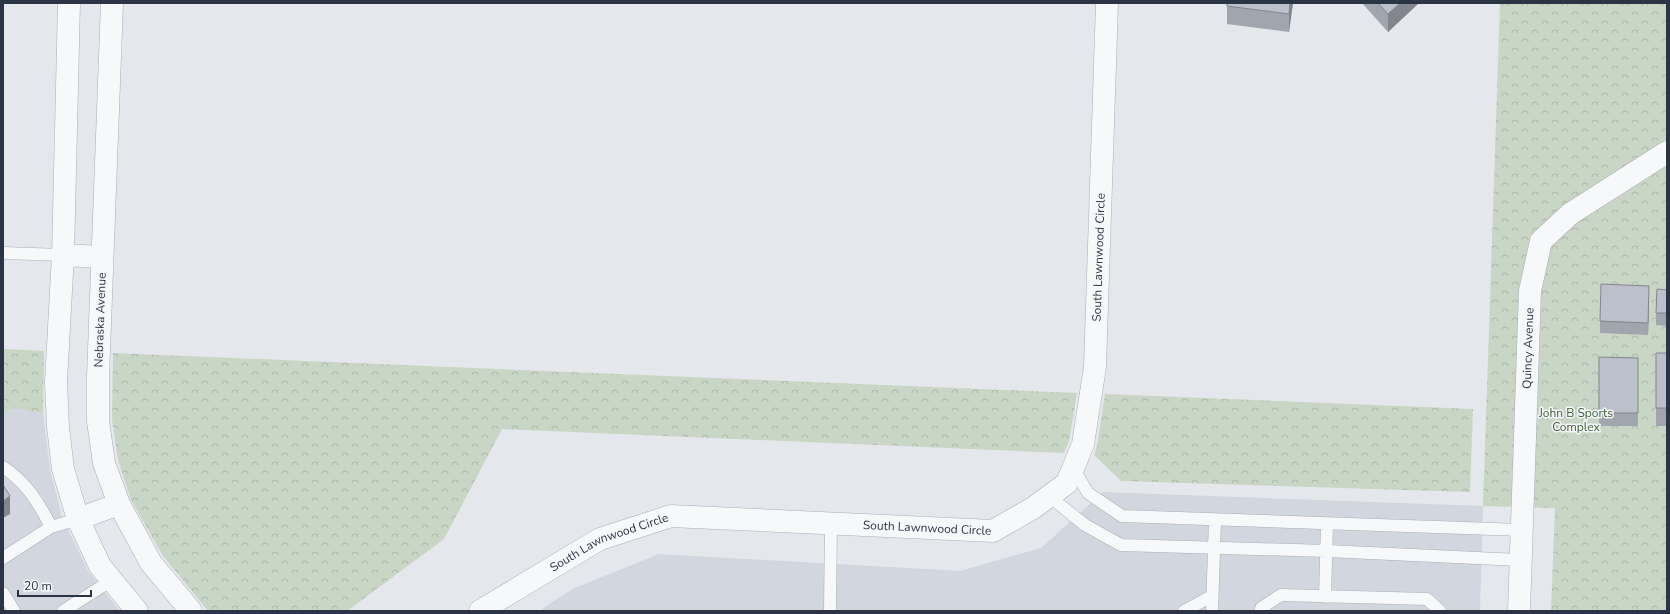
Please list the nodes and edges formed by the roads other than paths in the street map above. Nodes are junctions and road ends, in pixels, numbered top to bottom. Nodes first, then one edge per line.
1 (69, 3) edge
2 (112, 3) edge
3 (1107, 3) edge
4 (1667, 152) edge
5 (3, 253) edge
6 (63, 255) junction
7 (102, 256) junction
8 (3, 467) edge
9 (1073, 468) junction
10 (1049, 496) junction
11 (119, 504) junction
12 (78, 519) junction
13 (1215, 520) junction
14 (831, 524) junction
15 (1327, 524) junction
16 (51, 527) junction
17 (1522, 530) junction
18 (1214, 548) junction
19 (1326, 551) junction
20 (3, 558) edge
21 (1520, 560) junction
22 (112, 580) junction
23 (3, 593) edge
24 (1212, 596) junction
25 (1325, 596) junction
26 (14, 611) edge
27 (62, 611) edge
28 (137, 611) edge
29 (191, 611) edge
30 (480, 611) edge
31 (830, 611) edge
32 (1184, 611) edge
33 (1212, 611) edge
34 (1261, 611) edge
35 (1440, 611) edge
36 (1519, 611) edge

1 - 6 street
2 - 7 street, Nebraska Avenue
3 - 9 street, South Lawnwood Circle
4 - 17 street, Quincy Avenue
5 - 6 lane
6 - 7 street
6 - 12 street
7 - 11 street, Nebraska Avenue
8 - 16 lane
9 - 10 street, South Lawnwood Circle
9 - 13 lane
10 - 14 street, South Lawnwood Circle
10 - 18 lane
11 - 12 street
11 - 29 street, Nebraska Avenue
12 - 16 lane
12 - 22 street
13 - 15 lane
13 - 18 lane
14 - 30 street, South Lawnwood Circle
14 - 31 lane
15 - 17 lane
15 - 19 lane
16 - 20 lane
17 - 21 street, Quincy Avenue
18 - 19 lane
18 - 24 lane
19 - 21 lane
19 - 25 lane
21 - 36 street, Quincy Avenue
22 - 27 lane
22 - 28 street
23 - 26 lane
24 - 32 lane
24 - 33 lane
25 - 34 lane
25 - 35 lane

